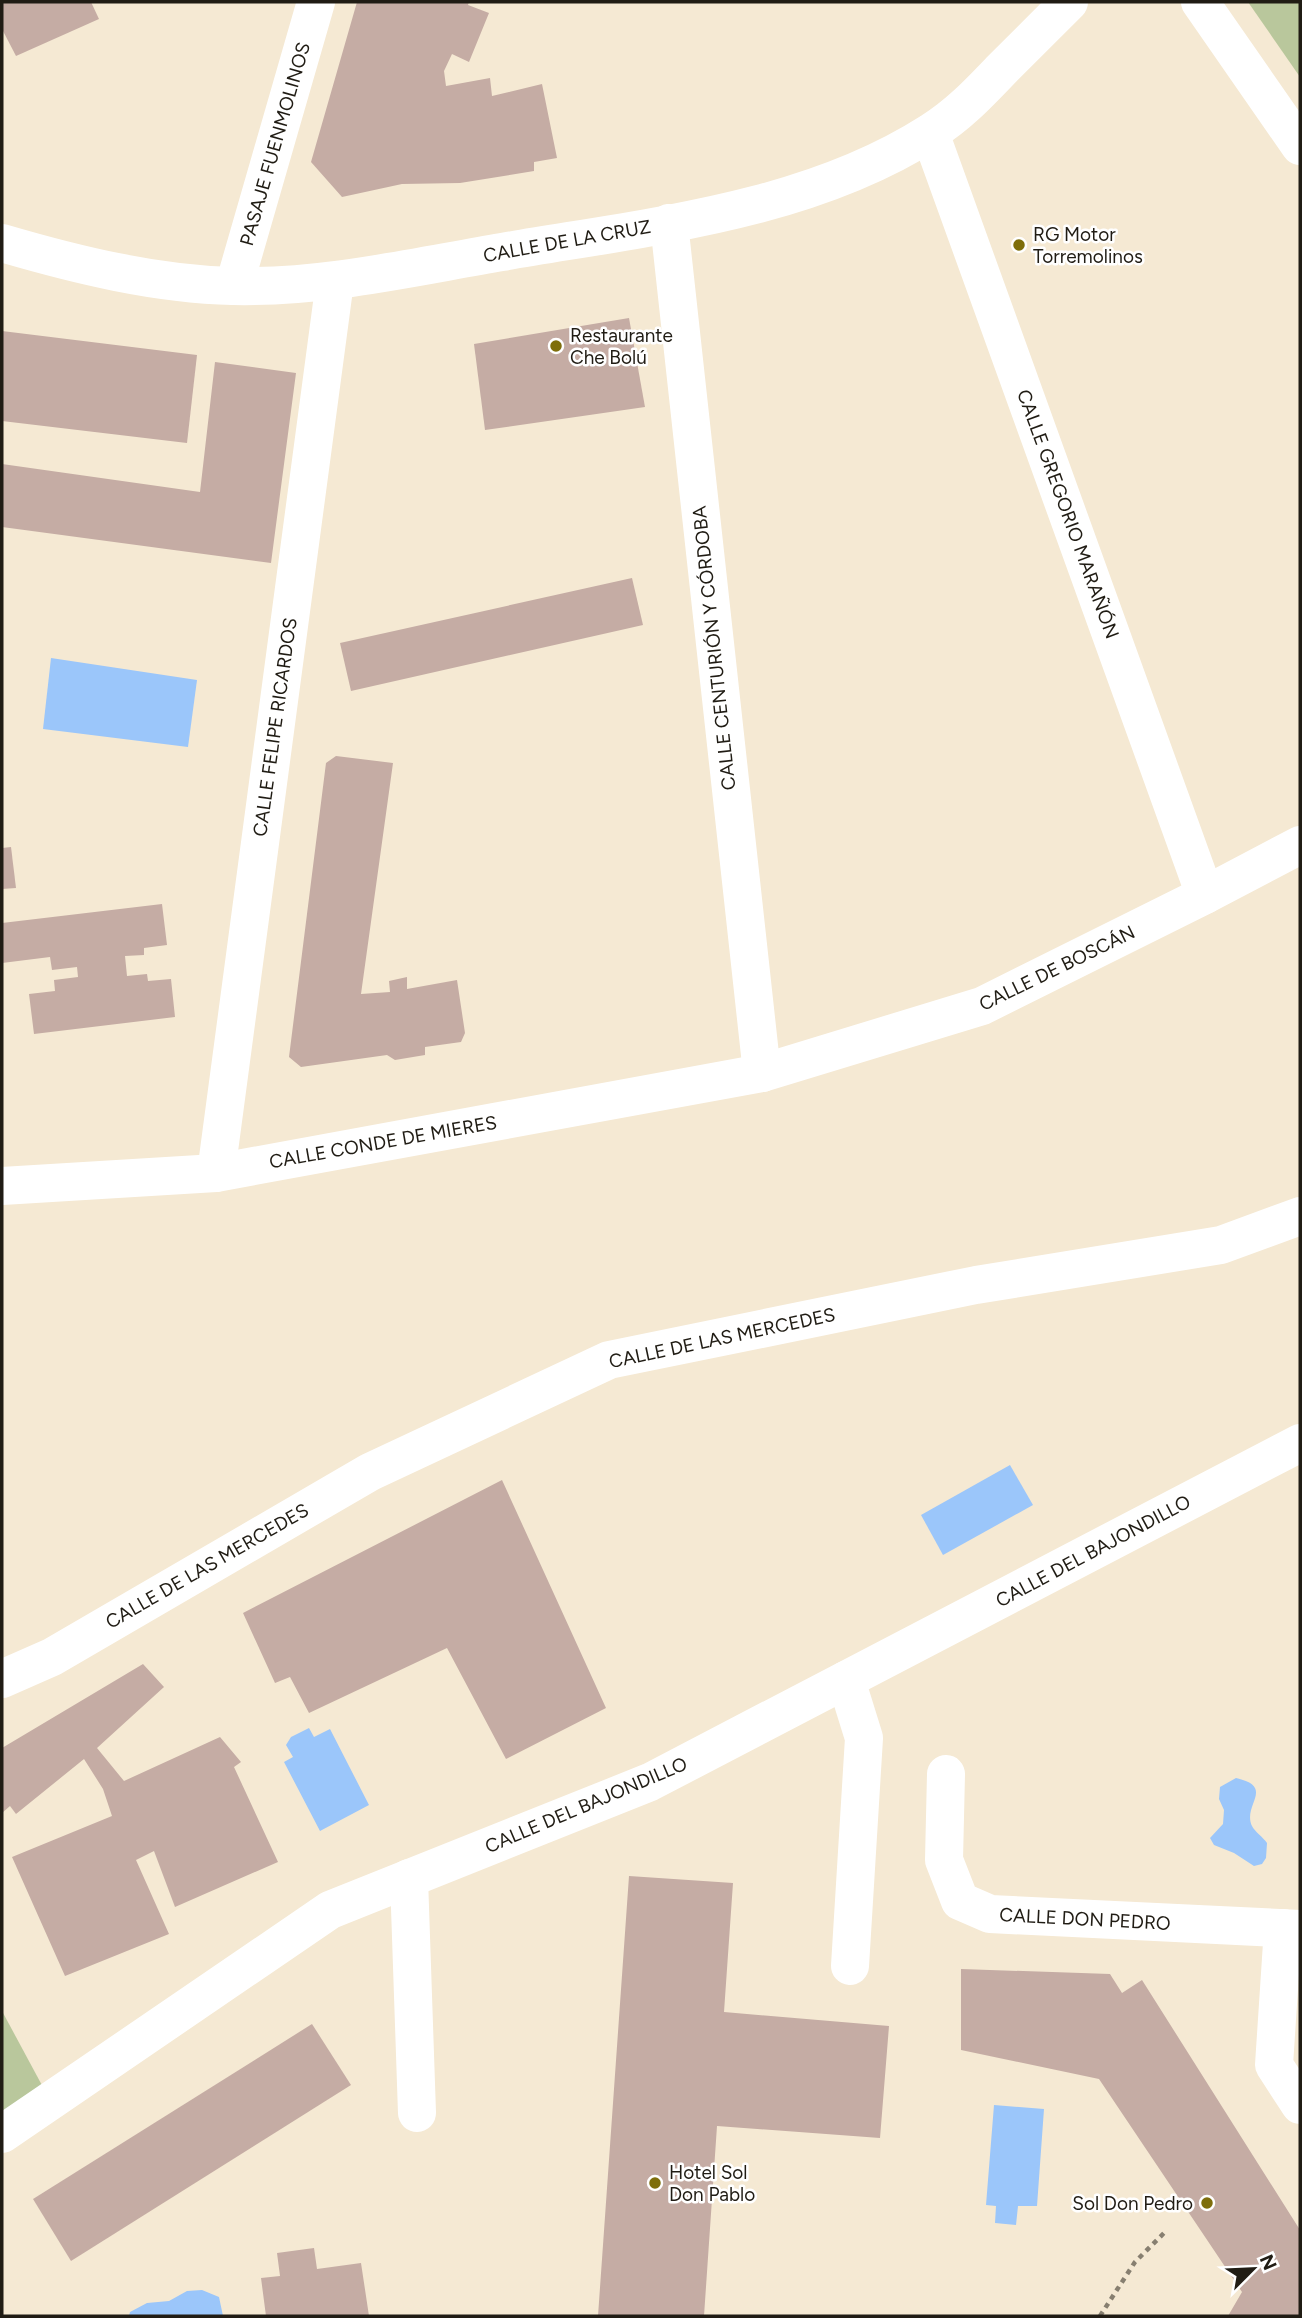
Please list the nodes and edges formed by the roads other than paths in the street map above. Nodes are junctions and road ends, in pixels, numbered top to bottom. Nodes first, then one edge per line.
1 (316, 2) edge
2 (1069, 2) edge
3 (1200, 2) edge
4 (930, 133) junction
5 (1300, 146) edge
6 (669, 223) junction
7 (2, 243) edge
8 (335, 281) junction
9 (234, 286) junction
10 (1300, 845) edge
11 (1205, 895) junction
12 (762, 1073) junction
13 (216, 1173) junction
14 (2, 1186) edge
15 (1300, 1216) edge
16 (1300, 1443) edge
17 (2, 1679) edge
18 (846, 1680) junction
19 (946, 1773) dead end
20 (409, 1878) junction
21 (1291, 1929) edge
22 (850, 1966) dead end
23 (1300, 2105) edge
24 (416, 2113) dead end
25 (2, 2134) edge

1 - 9 street, PASAJE FUENMOLINOS
2 - 4 street, CALLE DE LA CRUZ
3 - 5 street
4 - 6 street, CALLE DE LA CRUZ
4 - 11 street, CALLE GREGORIO MARAÑÓN
6 - 8 street, CALLE DE LA CRUZ
6 - 12 street, CALLE CENTURIÓN Y CÓRDOBA
7 - 9 street, CALLE DE LA CRUZ
8 - 9 street, CALLE DE LA CRUZ
8 - 13 street, CALLE FELIPE RICARDOS
10 - 11 street, CALLE DE BOSCÁN
11 - 12 street, CALLE DE BOSCÁN
12 - 13 street, CALLE CONDE DE MIERES
13 - 14 street, CALLE CONDE DE MIERES
15 - 17 street, CALLE DE LAS MERCEDES
16 - 18 street, CALLE DEL BAJONDILLO
18 - 20 street, CALLE DEL BAJONDILLO
18 - 22 street
19 - 21 street, CALLE DON PEDRO
20 - 24 street
20 - 25 street, CALLE DEL BAJONDILLO
21 - 23 street

